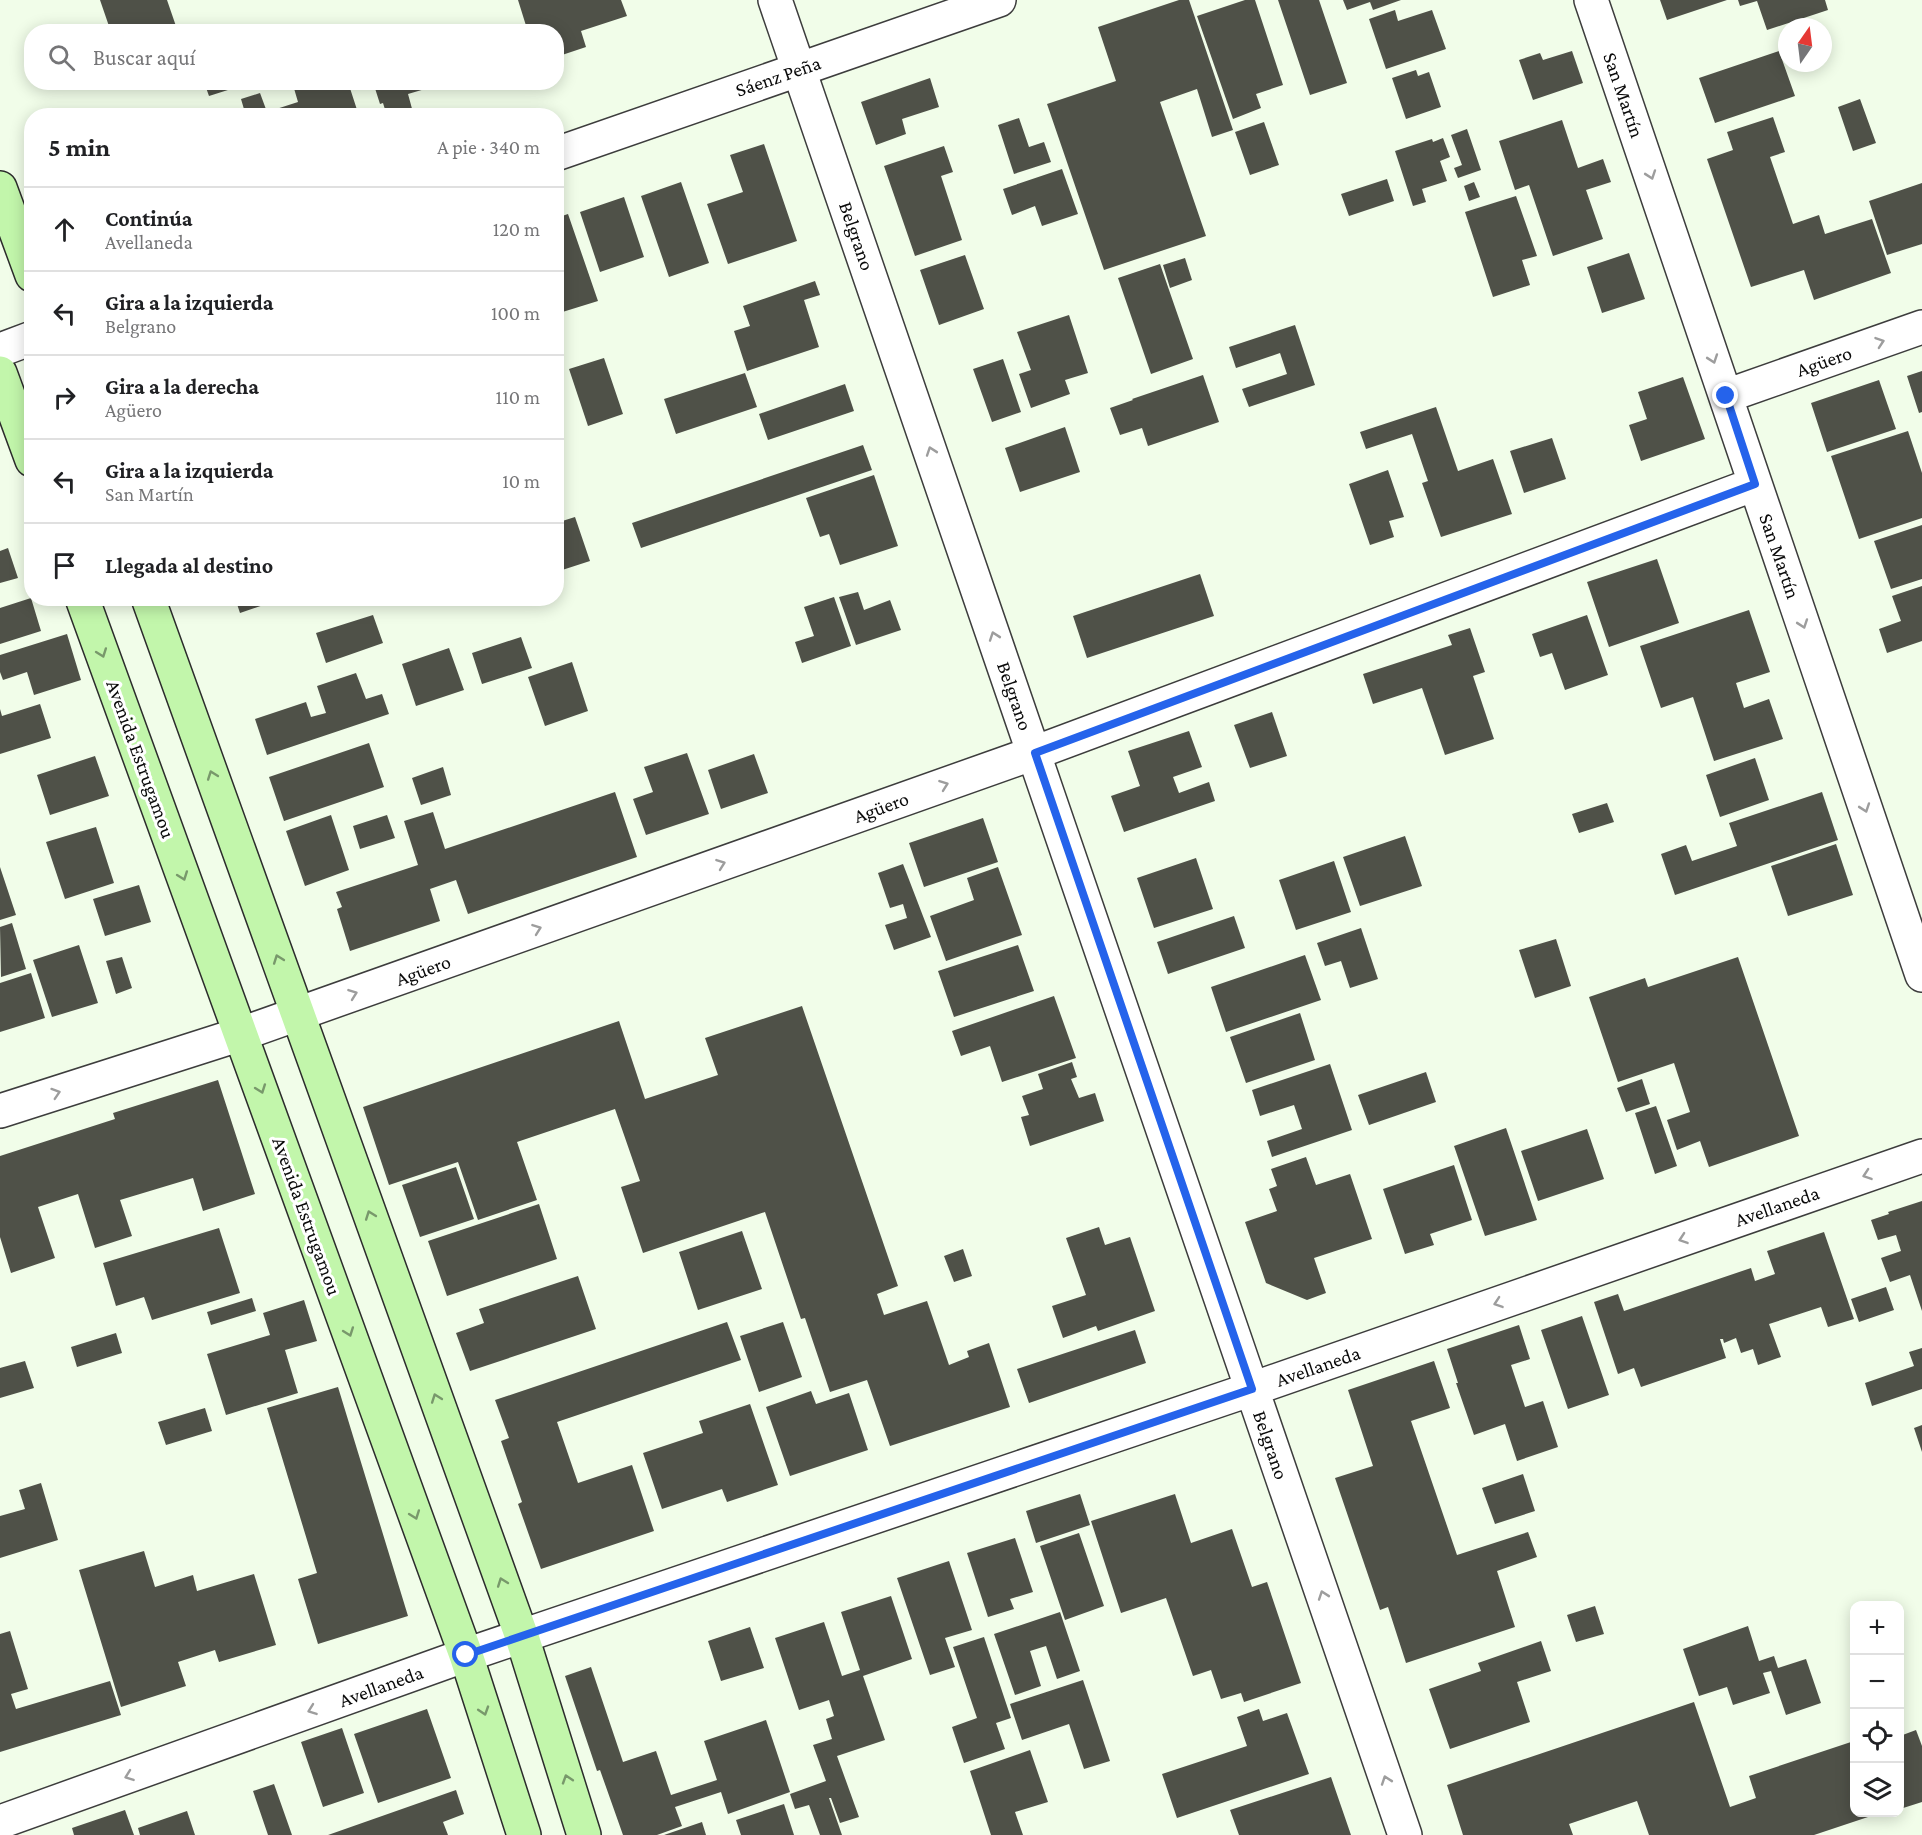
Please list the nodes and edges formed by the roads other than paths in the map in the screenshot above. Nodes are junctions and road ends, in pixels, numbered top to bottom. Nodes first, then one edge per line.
1 (775, 0) edge
2 (999, 0) edge
3 (1591, 0) edge
4 (800, 69) junction
5 (564, 151) edge
6 (0, 188) edge
7 (24, 253) edge
8 (1922, 327) edge
9 (24, 341) edge
10 (0, 350) edge
11 (0, 373) edge
12 (1726, 396) junction
13 (24, 438) edge
14 (1755, 484) junction
15 (85, 606) edge
16 (151, 606) edge
17 (1035, 753) junction
18 (1922, 975) edge
19 (298, 1014) junction
20 (241, 1034) junction
21 (0, 1111) edge
22 (1922, 1156) edge
23 (1252, 1389) junction
24 (522, 1637) junction
25 (466, 1655) junction
26 (0, 1822) edge
27 (525, 1835) edge
28 (585, 1835) edge
29 (1405, 1835) edge

1 - 4 street, Belgrano
2 - 4 street, Sáenz Peña
3 -> 12 street, San Martín
4 - 5 street, Sáenz Peña
17 -> 4 street, Belgrano
6 - 7 main road
12 -> 8 street, Agüero
9 - 10 street
11 - 13 main road
12 - 14 street, San Martín
14 - 17 street, Agüero
14 -> 18 street, San Martín
15 -> 20 main road, Avenida Estrugamou
19 -> 16 main road
19 -> 17 street, Agüero
17 - 23 street, Belgrano
19 - 20 street, Agüero
24 -> 19 main road
21 -> 20 street, Agüero
20 -> 25 main road, Avenida Estrugamou
22 -> 23 street, Avellaneda
23 - 24 street, Avellaneda
29 -> 23 street, Belgrano
24 - 25 street, Avellaneda
28 -> 24 main road
25 -> 26 street, Avellaneda
25 -> 27 main road, Avenida Estrugamou

